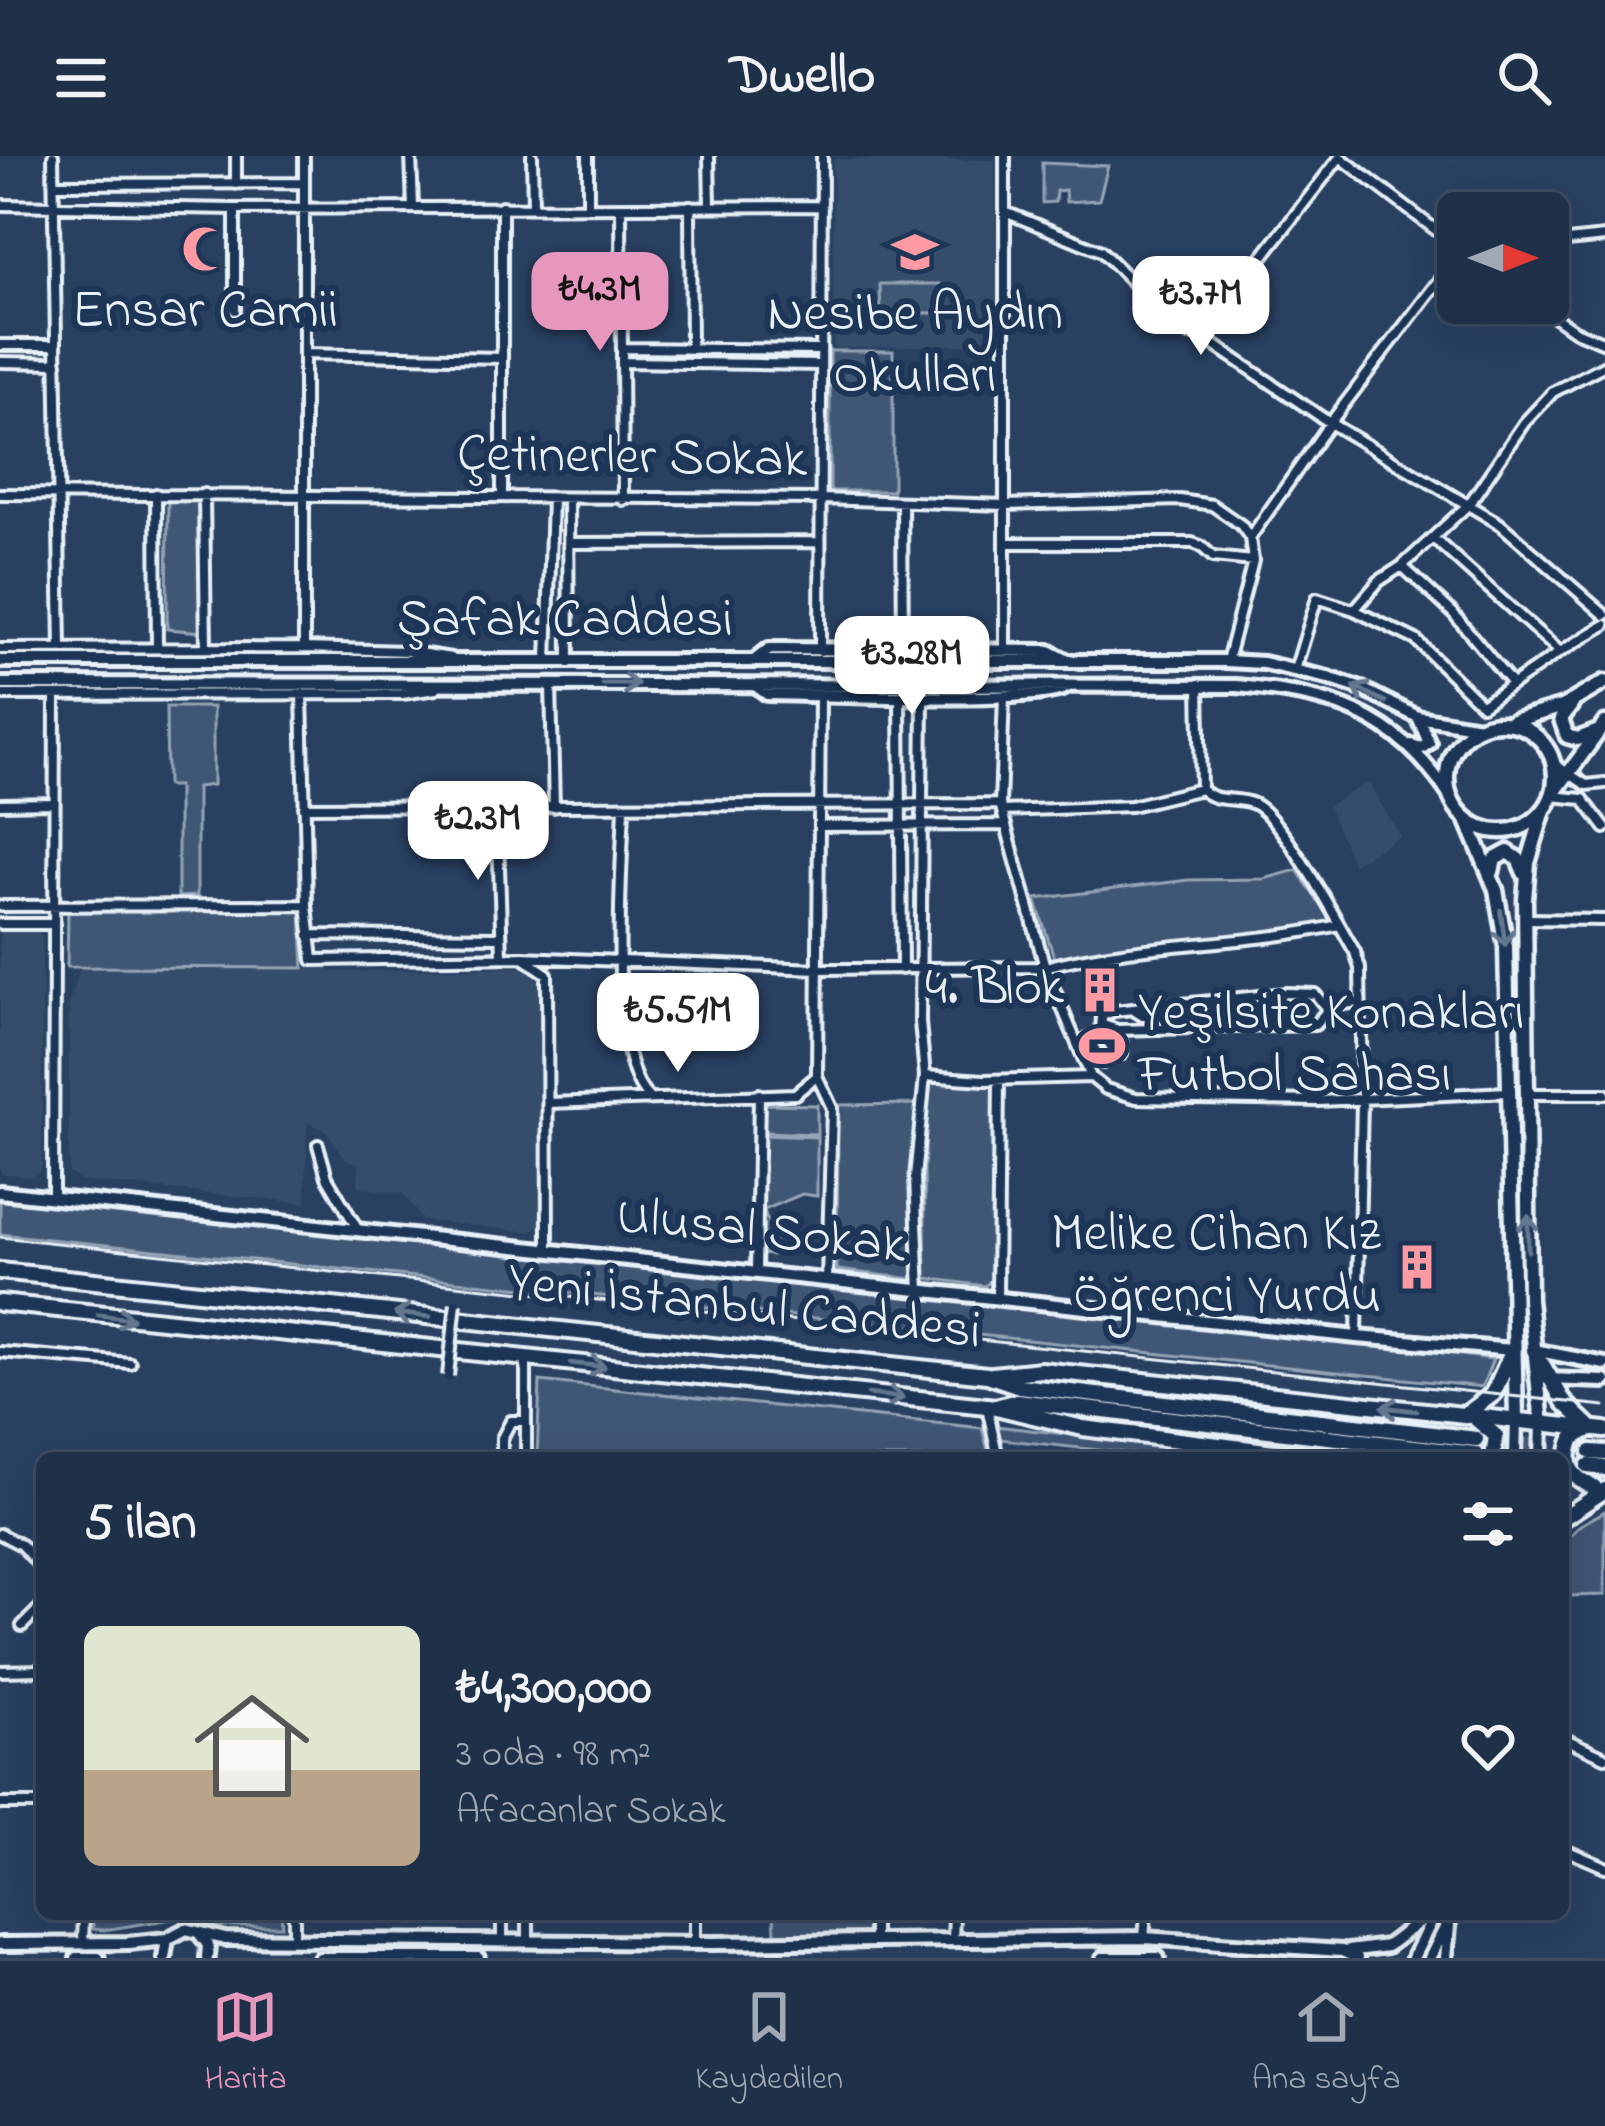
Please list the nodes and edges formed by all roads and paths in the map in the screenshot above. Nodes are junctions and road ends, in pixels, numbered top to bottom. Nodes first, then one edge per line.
1 (53, 156) edge
2 (236, 156) edge
3 (304, 156) edge
4 (411, 156) edge
5 (532, 156) edge
6 (588, 156) edge
7 (710, 156) edge
8 (822, 156) edge
9 (1004, 156) edge
10 (1339, 157) edge
11 (54, 184) junction
12 (236, 184) junction
13 (304, 184) junction
14 (54, 205) junction
15 (710, 205) junction
16 (0, 206) edge
17 (502, 206) junction
18 (690, 206) junction
19 (820, 206) junction
20 (413, 207) junction
21 (533, 207) junction
22 (588, 207) junction
23 (621, 208) junction
24 (235, 209) junction
25 (304, 209) junction
26 (1005, 212) junction
27 (1437, 234) edge
28 (1605, 237) edge
29 (1569, 241) edge
30 (1437, 279) edge
31 (235, 310) dead end
32 (1564, 324) edge
33 (1202, 336) junction
34 (1605, 343) edge
35 (0, 345) edge
36 (56, 345) junction
37 (622, 348) junction
38 (691, 349) junction
39 (820, 350) junction
40 (304, 354) junction
41 (502, 358) junction
42 (0, 362) edge
43 (57, 362) junction
44 (622, 362) junction
45 (1605, 364) edge
46 (820, 365) junction
47 (1330, 423) junction
48 (58, 493) junction
49 (0, 494) edge
50 (156, 494) junction
51 (204, 494) junction
52 (306, 495) junction
53 (502, 496) junction
54 (551, 498) junction
55 (568, 499) junction
56 (622, 500) junction
57 (820, 500) junction
58 (902, 502) junction
59 (1469, 504) junction
60 (1005, 505) junction
61 (1250, 538) junction
62 (1432, 538) junction
63 (820, 542) junction
64 (568, 543) junction
65 (1005, 543) junction
66 (1253, 562) junction
67 (1402, 566) junction
68 (1354, 610) junction
69 (1605, 615) edge
70 (1605, 626) edge
71 (157, 648) junction
72 (206, 648) junction
73 (304, 648) junction
74 (0, 649) edge
75 (61, 649) junction
76 (820, 650) junction
77 (903, 651) junction
78 (1005, 651) junction
79 (1560, 652) junction
80 (0, 661) edge
81 (754, 661) junction
82 (1227, 661) junction
83 (411, 662) junction
84 (470, 663) junction
85 (548, 663) junction
86 (569, 663) junction
87 (1071, 663) junction
88 (1295, 670) junction
89 (1605, 682) edge
90 (0, 684) edge
91 (411, 684) junction
92 (467, 684) junction
93 (551, 684) junction
94 (754, 684) junction
95 (1512, 684) junction
96 (1070, 685) junction
97 (1199, 685) junction
98 (302, 694) junction
99 (820, 694) junction
100 (0, 695) edge
101 (55, 695) junction
102 (899, 695) junction
103 (922, 695) junction
104 (1004, 696) junction
105 (1578, 699) junction
106 (1418, 717) junction
107 (1505, 722) junction
108 (1480, 727) junction
109 (1602, 727) edge
110 (1402, 742) junction
111 (1553, 763) junction
112 (1568, 772) junction
113 (1605, 783) edge
114 (1201, 789) junction
115 (1552, 796) junction
116 (1451, 797) junction
117 (55, 803) junction
118 (0, 804) edge
119 (922, 805) junction
120 (901, 806) junction
121 (304, 807) junction
122 (496, 807) junction
123 (554, 807) junction
124 (623, 807) junction
125 (819, 807) junction
126 (1001, 808) junction
127 (1544, 810) junction
128 (1466, 818) junction
129 (901, 825) junction
130 (922, 825) junction
131 (1006, 825) junction
132 (819, 826) junction
133 (1605, 828) edge
134 (1492, 878) junction
135 (1526, 880) junction
136 (307, 905) junction
137 (0, 906) edge
138 (54, 906) junction
139 (1525, 919) junction
140 (1605, 920) edge
141 (0, 924) edge
142 (54, 924) junction
143 (1339, 925) junction
144 (309, 935) junction
145 (501, 937) junction
146 (502, 957) junction
147 (522, 957) junction
148 (620, 961) junction
149 (1045, 968) junction
150 (818, 969) junction
151 (902, 969) junction
152 (922, 969) junction
153 (1287, 993) junction
154 (1252, 996) junction
155 (1215, 1001) junction
156 (1360, 1002) junction
157 (1325, 1006) junction
158 (1135, 1009) junction
159 (1283, 1010) junction
160 (1251, 1013) junction
161 (1210, 1015) junction
162 (1151, 1016) junction
163 (1173, 1016) junction
164 (1287, 1025) junction
165 (1216, 1026) junction
166 (1251, 1027) junction
167 (1102, 1028) junction
168 (1148, 1028) junction
169 (1118, 1030) junction
170 (1115, 1053) junction
171 (818, 1076) junction
172 (925, 1076) junction
173 (1091, 1077) junction
174 (1000, 1080) junction
175 (1509, 1092) junction
176 (759, 1094) junction
177 (1527, 1094) junction
178 (1605, 1094) edge
179 (650, 1098) junction
180 (1362, 1100) junction
181 (549, 1103) junction
182 (319, 1145) dead end
183 (0, 1192) edge
184 (53, 1197) junction
185 (358, 1230) junction
186 (548, 1249) junction
187 (0, 1271) edge
188 (756, 1271) junction
189 (827, 1280) junction
190 (920, 1291) junction
191 (997, 1298) junction
192 (0, 1303) edge
193 (456, 1303) dead end
194 (1357, 1337) junction
195 (1513, 1349) junction
196 (1534, 1349) junction
197 (0, 1352) edge
198 (526, 1359) junction
199 (130, 1363) dead end
200 (1605, 1364) edge
201 (986, 1375) junction
202 (448, 1376) dead end
203 (1544, 1380) junction
204 (1605, 1381) edge
205 (991, 1407) junction
206 (1467, 1415) junction
207 (1516, 1420) junction
208 (526, 1421) junction
209 (1541, 1424) junction
210 (1598, 1429) edge
211 (503, 1452) edge
212 (526, 1452) edge
213 (997, 1452) edge
214 (1274, 1452) edge
215 (1494, 1452) edge
216 (1515, 1452) edge
217 (1541, 1452) edge
218 (1569, 1454) edge
219 (1594, 1457) tunnel mouth
220 (1569, 1468) edge
221 (1605, 1468) edge
222 (1569, 1486) edge
223 (1601, 1489) edge
224 (1569, 1513) edge
225 (2, 1531) edge
226 (36, 1561) edge
227 (36, 1612) edge
228 (22, 1626) dead end
229 (36, 1670) edge
230 (0, 1671) edge
231 (1569, 1741) edge
232 (1605, 1757) edge
233 (0, 1804) edge
234 (36, 1804) edge
235 (1569, 1852) edge
236 (1605, 1867) edge
237 (84, 1920) edge
238 (294, 1920) edge
239 (502, 1920) edge
240 (528, 1920) edge
241 (695, 1920) edge
242 (874, 1920) edge
243 (954, 1920) edge
244 (1146, 1920) edge
245 (1424, 1920) edge
246 (1429, 1920) edge
247 (1449, 1920) edge
248 (1451, 1920) edge
249 (199, 1934) junction
250 (1144, 1938) junction
251 (167, 1939) junction
252 (294, 1939) junction
253 (502, 1941) junction
254 (528, 1942) junction
255 (874, 1942) junction
256 (953, 1942) junction
257 (83, 1943) junction
258 (695, 1943) junction
259 (0, 1944) edge
260 (1342, 1952) junction
261 (1119, 1957) edge
262 (81, 1958) edge
263 (98, 1958) edge
264 (164, 1958) edge
265 (207, 1958) edge
266 (320, 1958) edge
267 (478, 1958) edge
268 (1103, 1958) edge
269 (1154, 1958) edge
270 (1357, 1958) edge
271 (1413, 1958) edge
272 (1430, 1958) edge
273 (1446, 1958) edge

1 - 11 street
2 - 12 street
3 - 13 street
4 - 20 street
5 - 21 street
6 - 22 street
7 - 15 street
8 - 19 street
9 - 26 street
10 - 27 street
10 - 33 street
11 - 12 street
11 - 14 street
12 - 13 street
13 - 25 street
14 - 16 street
14 - 24 street
14 - 36 street
15 - 18 street
15 - 19 street
17 - 20 street
17 - 21 street
17 - 41 street
18 - 23 street
18 - 38 street
19 - 39 street
20 - 25 street
21 - 22 street
22 - 23 street
23 - 37 street
24 - 25 street
24 - 31 street
25 - 40 street
26 - 33 street
26 - 60 street
28 - 29 street
30 - 47 street
32 - 34 street
33 - 47 street
35 - 36 street
36 - 43 street
37 - 38 street
37 - 44 street
38 - 39 street
39 - 46 street
40 - 41 street
40 - 52 street
41 - 53 street
42 - 43 street
43 - 48 street
44 - 46 street
44 - 56 street
45 - 59 street
46 - 57 street
47 - 59 street
47 - 61 street
48 - 49 street, Çetinerler Sokak
48 - 50 street, Çetinerler Sokak
48 - 75 street
50 - 51 street, Çetinerler Sokak
50 - 71 street
51 - 52 street, Çetinerler Sokak
51 - 72 street
52 - 53 street, Çetinerler Sokak
52 - 73 street
53 - 54 street, Çetinerler Sokak
54 - 55 street, Çetinerler Sokak
54 - 85 street
55 - 56 street, Çetinerler Sokak
55 - 64 street
56 - 57 street, Çetinerler Sokak
57 - 58 street, Çetinerler Sokak
57 - 63 street
58 - 60 street, Çetinerler Sokak
58 - 77 street
59 - 62 street
59 - 69 street
60 - 61 street, Çetinerler Sokak
60 - 65 street
61 - 66 street
62 - 67 street
62 - 79 street
63 - 64 street
63 - 76 street
64 - 86 street
65 - 66 street
65 - 78 street
66 - 82 street
67 - 68 street
67 - 95 street
68 - 88 street
68 - 95 street
70 - 79 street
71 - 72 street
71 - 75 street
72 - 73 street
73 - 84 street
74 - 75 street
76 - 77 main road
76 - 81 main road
77 - 78 main road
78 - 87 main road
79 - 95 street
80 - 83 main road, Şafak Caddesi
81 - 86 main road, Şafak Caddesi
81 - 87 main road, Şafak Caddesi
82 - 87 main road, Şafak Caddesi
82 - 88 main road, Şafak Caddesi
83 - 84 main road, Şafak Caddesi
83 - 91 main road
84 - 85 main road, Şafak Caddesi
85 - 86 main road, Şafak Caddesi
106 -> 88 main road, Şafak Caddesi
89 - 105 main road
90 - 91 main road, Şafak Caddesi
91 - 92 main road, Şafak Caddesi
92 - 93 main road, Şafak Caddesi
92 - 98 street
93 -> 94 main road, Şafak Caddesi
93 - 123 street
94 - 96 main road, Şafak Caddesi
94 - 99 main road
96 - 97 main road, Şafak Caddesi
96 - 104 main road
97 - 110 main road, Şafak Caddesi
97 - 114 street
98 - 101 street
98 - 121 street
99 - 102 main road
99 - 125 street
100 - 101 street
101 - 117 street
102 - 103 main road
102 - 120 street
103 - 104 main road
103 - 119 street
104 - 126 street
105 - 107 main road
105 - 109 main road
106 - 108 main road, Şafak Caddesi
106 - 110 main road
107 - 108 main road
107 - 111 main road
108 - 116 main road
109 - 112 main road
110 - 116 main road, Şafak Caddesi
111 - 112 street
111 - 115 main road
112 - 113 street
112 - 115 main road
114 - 126 street
114 - 143 street
115 - 127 main road
115 - 133 street
116 - 128 main road
117 - 118 street
117 - 138 street
119 - 120 street
119 - 126 street
119 - 130 street
120 - 125 street
120 - 129 street
121 - 122 street
121 - 136 street
122 - 123 street
122 - 145 street
123 - 124 street
124 - 125 street
124 - 148 street
125 - 132 street
126 - 131 street
127 - 128 main road
127 - 135 main road
128 - 134 main road
129 - 130 street
129 - 132 street
129 - 151 street
130 - 131 street
130 - 152 street
131 - 149 street
132 - 150 street
134 - 135 main road
134 -> 175 main road
135 - 139 main road
136 - 138 street
136 - 144 street
137 - 138 street
138 - 142 street
139 - 140 street
139 - 177 main road
141 - 142 street
142 - 184 street
143 - 149 street
143 - 156 street
144 - 145 street
144 - 146 street
145 - 146 street
146 - 147 street
147 - 148 street
147 - 181 street
148 - 150 street
148 - 179 street
149 - 152 street
149 - 173 street
150 - 151 street
150 - 171 street
151 - 152 street
152 - 172 street
153 - 154 street
153 - 157 street
153 - 159 street
154 - 155 street
154 - 160 street
155 - 161 street
155 - 163 street
156 - 157 street
156 - 180 street
157 - 164 street
158 - 162 street
158 - 163 street
158 - 167 street
159 - 160 street
159 - 164 street
160 - 166 street
161 - 163 street
161 - 165 street
162 - 163 street
162 - 168 street
163 - 165 street
163 - 168 street
164 - 166 street
165 - 166 street
167 - 169 street
167 - 170 street
167 - 170 street
168 - 169 street
169 - 170 street
171 - 176 street
171 - 189 street
172 - 174 street
172 - 190 street
173 - 174 street
173 - 180 street
174 - 191 street
175 - 180 street
175 - 195 main road
176 - 179 street
176 - 188 street
177 - 178 street
196 -> 177 main road
179 - 181 street
180 - 194 street
181 - 186 street
182 - 185 street
183 - 184 main road, Ulusal Sokak
184 - 185 main road, Ulusal Sokak
185 - 186 main road, Ulusal Sokak
186 - 188 main road, Ulusal Sokak
201 -> 187 highway, Yeni İstanbul Caddesi
188 - 189 main road, Ulusal Sokak
189 - 190 main road, Ulusal Sokak
190 - 191 main road, Ulusal Sokak
191 - 194 main road, Ulusal Sokak
192 -> 198 highway, Yeni İstanbul Caddesi
193 - 202 street, bridge
194 - 195 main road, Ulusal Sokak
195 - 206 highway
195 - 207 main road
196 - 200 main road
196 - 203 highway
197 - 199 street
198 -> 205 highway, Yeni İstanbul Caddesi
198 - 208 street
201 - 205 highway, Yeni İstanbul Caddesi
206 -> 201 highway
203 - 204 main road
203 - 209 main road
203 - 210 highway
205 - 213 street
205 - 214 highway
206 - 207 highway
206 - 215 highway
207 - 209 highway
207 - 216 main road
208 - 211 street
208 - 212 street
209 - 210 highway
209 - 217 main road
210 - 218 highway
219 - 221 highway
220 - 223 highway
222 - 223 highway
223 - 224 highway
225 - 226 street
227 - 228 street
229 - 230 street
231 - 232 street
233 - 234 street
235 - 236 street
237 - 257 street
238 - 252 street
239 - 253 street
240 - 254 street
241 - 258 street
242 - 255 street
243 - 256 street
244 - 250 street
245 - 260 main road
246 - 271 main road
247 - 272 main road
248 - 273 main road
249 - 251 main road
249 - 252 main road
249 - 265 main road
250 - 256 main road
250 - 260 main road
251 - 257 main road
251 - 264 main road
252 - 253 main road
253 - 254 main road
254 - 258 main road
255 - 256 main road
255 - 258 main road
257 - 259 main road
260 - 270 main road
261 - 268 main road
261 - 269 main road
262 - 263 main road
266 - 267 main road

